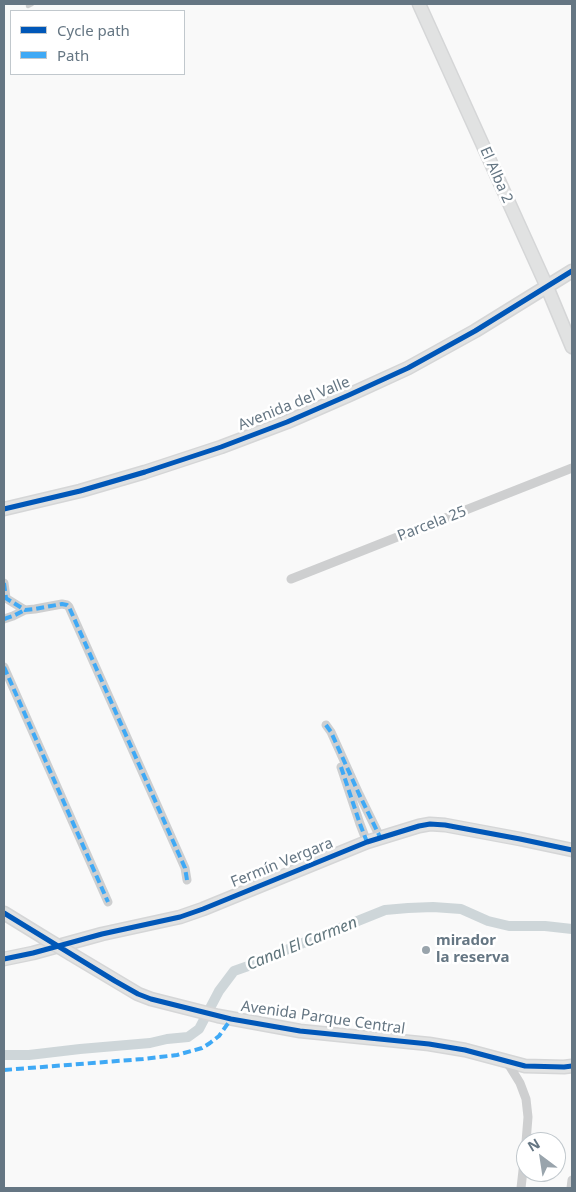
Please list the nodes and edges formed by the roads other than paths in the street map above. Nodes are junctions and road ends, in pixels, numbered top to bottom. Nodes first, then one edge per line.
1 (419, 4) edge
2 (572, 271) edge
3 (547, 288) junction
4 (572, 347) edge
5 (572, 468) edge
6 (4, 508) edge
7 (292, 579) dead end
8 (4, 583) edge
9 (5, 598) edge
10 (25, 610) junction
11 (4, 619) edge
12 (4, 667) edge
13 (380, 837) junction
14 (367, 842) junction
15 (572, 850) edge
16 (187, 880) dead end
17 (108, 902) dead end
18 (4, 914) edge
19 (4, 959) edge
20 (507, 1062) junction
21 (572, 1066) edge
22 (527, 1132) edge
23 (572, 1180) edge
24 (571, 1188) edge

1 - 3 street, El Alba 2
2 - 3 street, Avenida del Valle
3 - 4 street, El Alba 2
3 - 6 street, Avenida del Valle
5 - 7 street, Parcela 25
8 - 9 street
9 - 10 street
10 - 11 street
10 - 16 street
12 - 17 street
13 - 14 street, Fermín Vergara
13 - 14 street
13 - 15 street, Fermín Vergara
14 - 19 street, Fermín Vergara
18 - 20 street, Avenida Parque Central, bridge
20 - 21 street, Avenida Parque Central
20 - 22 street
23 - 24 street

